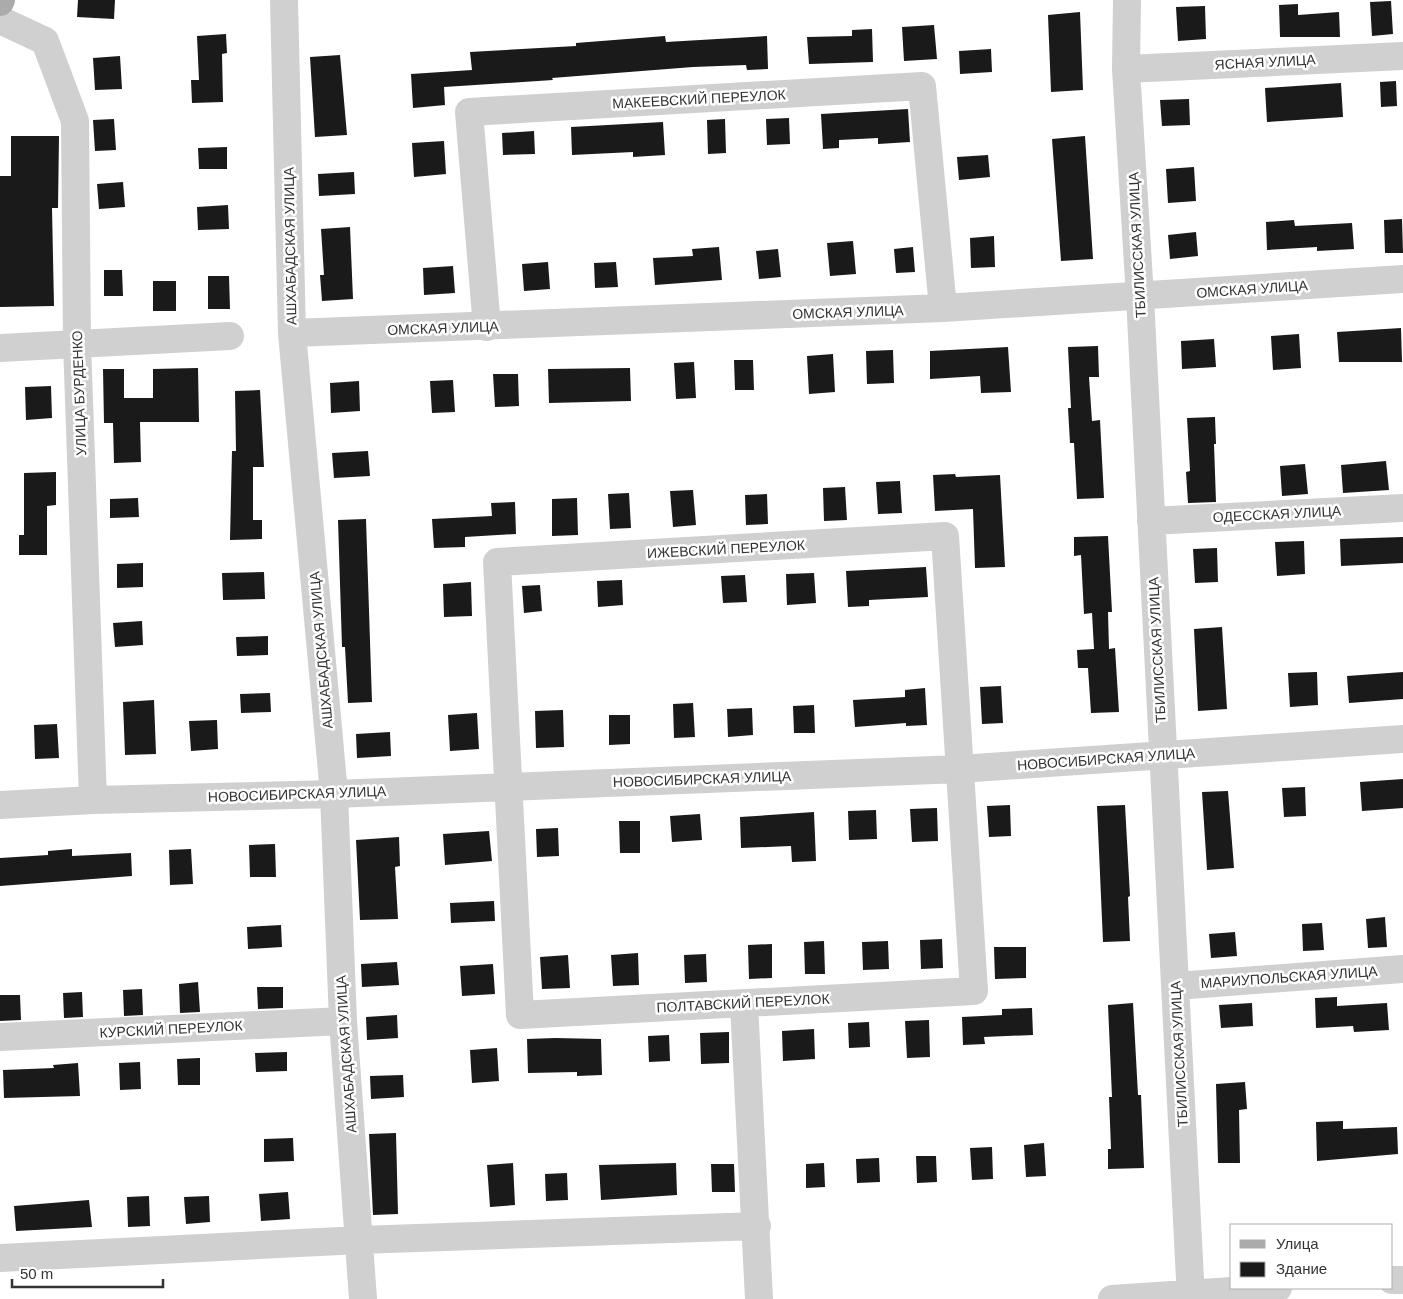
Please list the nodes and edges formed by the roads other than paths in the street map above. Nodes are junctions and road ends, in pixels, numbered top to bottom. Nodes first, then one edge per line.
1 (284, 0) edge
2 (1127, 0) edge
3 (0, 20) edge
4 (1403, 56) edge
5 (1126, 68) junction
6 (1403, 279) edge
7 (1140, 296) junction
8 (943, 308) junction
9 (487, 327) junction
10 (292, 333) junction
11 (230, 336) dead end
12 (77, 343) junction
13 (0, 348) edge
14 (1403, 508) edge
15 (1151, 521) junction
16 (1403, 739) edge
17 (1163, 756) junction
18 (959, 769) junction
19 (509, 786) junction
20 (334, 794) junction
21 (93, 800) junction
22 (0, 805) edge
23 (1403, 969) edge
24 (1176, 986) junction
25 (744, 1004) junction
26 (343, 1021) junction
27 (0, 1037) edge
28 (756, 1226) junction
29 (360, 1240) junction
30 (0, 1258) edge
31 (1267, 1289) edge
32 (1191, 1296) edge
33 (363, 1299) edge
34 (759, 1299) edge
35 (1112, 1299) edge

1 - 10 street, АШХАБАДСКАЯ УЛИЦА
2 - 5 street, ТБИЛИССКАЯ УЛИЦА
3 - 12 street, УЛИЦА БУРДЕНКО
4 - 5 street, ЯСНАЯ УЛИЦА
5 - 7 street, ТБИЛИССКАЯ УЛИЦА
6 - 7 street, ОМСКАЯ УЛИЦА
7 - 8 street, ОМСКАЯ УЛИЦА
7 - 15 street, ТБИЛИССКАЯ УЛИЦА
8 - 9 street, ОМСКАЯ УЛИЦА
8 - 9 street, МАКЕЕВСКИЙ ПЕРЕУЛОК
9 - 10 street, ОМСКАЯ УЛИЦА
10 - 20 street, АШХАБАДСКАЯ УЛИЦА
11 - 12 street
12 - 13 street
12 - 21 street, УЛИЦА БУРДЕНКО
14 - 15 street, ОДЕССКАЯ УЛИЦА
15 - 17 street, ТБИЛИССКАЯ УЛИЦА
16 - 17 street, НОВОСИБИРСКАЯ УЛИЦА
17 - 18 street, НОВОСИБИРСКАЯ УЛИЦА
17 - 24 street, ТБИЛИССКАЯ УЛИЦА
18 - 19 street, НОВОСИБИРСКАЯ УЛИЦА
18 - 19 street, ИЖЕВСКИЙ ПЕРЕУЛОК
18 - 25 street, ПОЛТАВСКИЙ ПЕРЕУЛОК
19 - 20 street, НОВОСИБИРСКАЯ УЛИЦА
19 - 25 street, ПОЛТАВСКИЙ ПЕРЕУЛОК
20 - 21 street, НОВОСИБИРСКАЯ УЛИЦА
20 - 26 street, АШХАБАДСКАЯ УЛИЦА
21 - 22 street, НОВОСИБИРСКАЯ УЛИЦА
23 - 24 street, МАРИУПОЛЬСКАЯ УЛИЦА
24 - 32 street, ТБИЛИССКАЯ УЛИЦА
25 - 28 street
26 - 27 street, КУРСКИЙ ПЕРЕУЛОК
26 - 29 street, АШХАБАДСКАЯ УЛИЦА
28 - 29 street
28 - 34 street
29 - 30 street
29 - 33 street, АШХАБАДСКАЯ УЛИЦА
31 - 32 street
32 - 35 street

